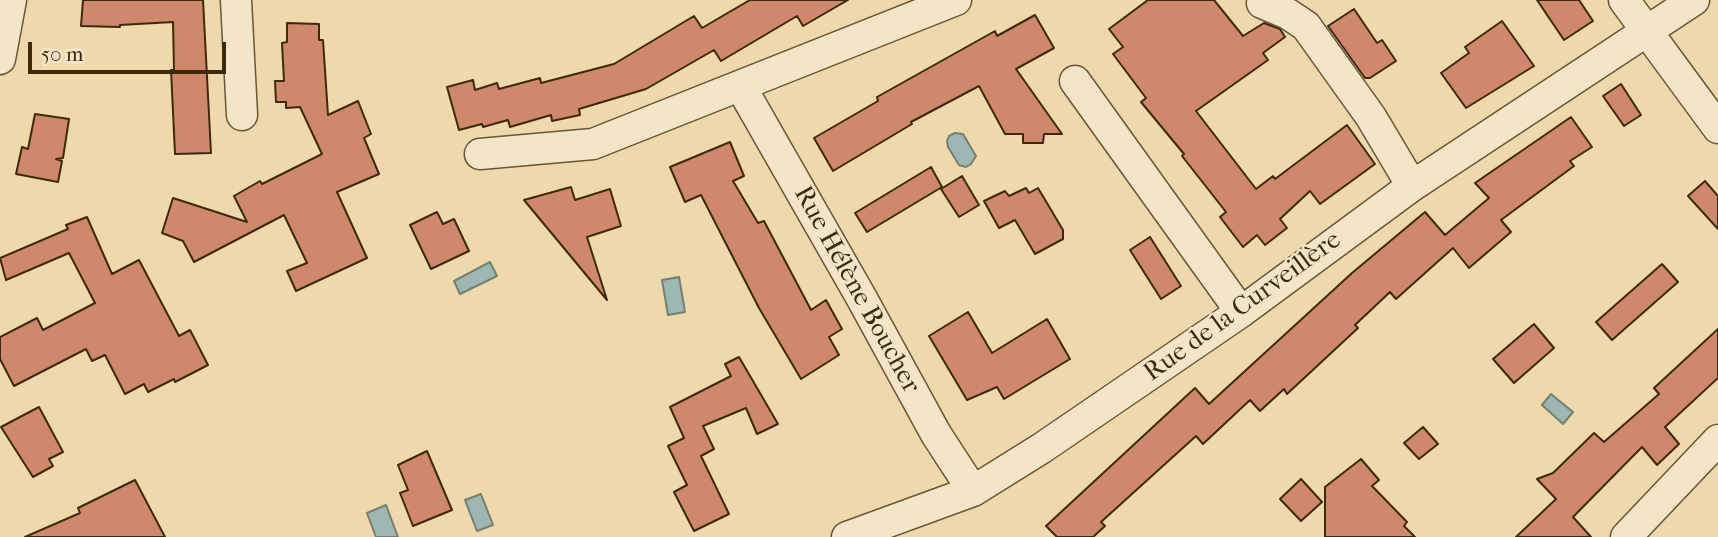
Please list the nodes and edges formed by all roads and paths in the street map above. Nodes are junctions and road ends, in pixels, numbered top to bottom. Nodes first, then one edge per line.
1 (11, 0) edge
2 (236, 0) edge
3 (956, 0) edge
4 (1694, 0) edge
5 (1262, 3) dead end
6 (1639, 23) edge
7 (0, 59) edge
8 (1075, 81) dead end
9 (741, 87) junction
10 (242, 116) dead end
11 (1718, 128) edge
12 (480, 154) dead end
13 (1412, 186) junction
14 (1241, 312) junction
15 (1718, 440) edge
16 (973, 491) junction
17 (847, 537) edge
18 (1626, 537) edge

1 - 7 street
2 - 10 street
3 - 9 street
4 - 6 street, Rue de la Curveillère
5 - 13 street
6 - 11 street
6 - 13 street, Rue de la Curveillère
8 - 14 street
9 - 12 street
9 - 16 street, Rue Hélène Boucher
13 - 14 street, Rue de la Curveillère
14 - 16 street, Rue de la Curveillère
15 - 18 street
16 - 17 street, Rue de la Curveillère

